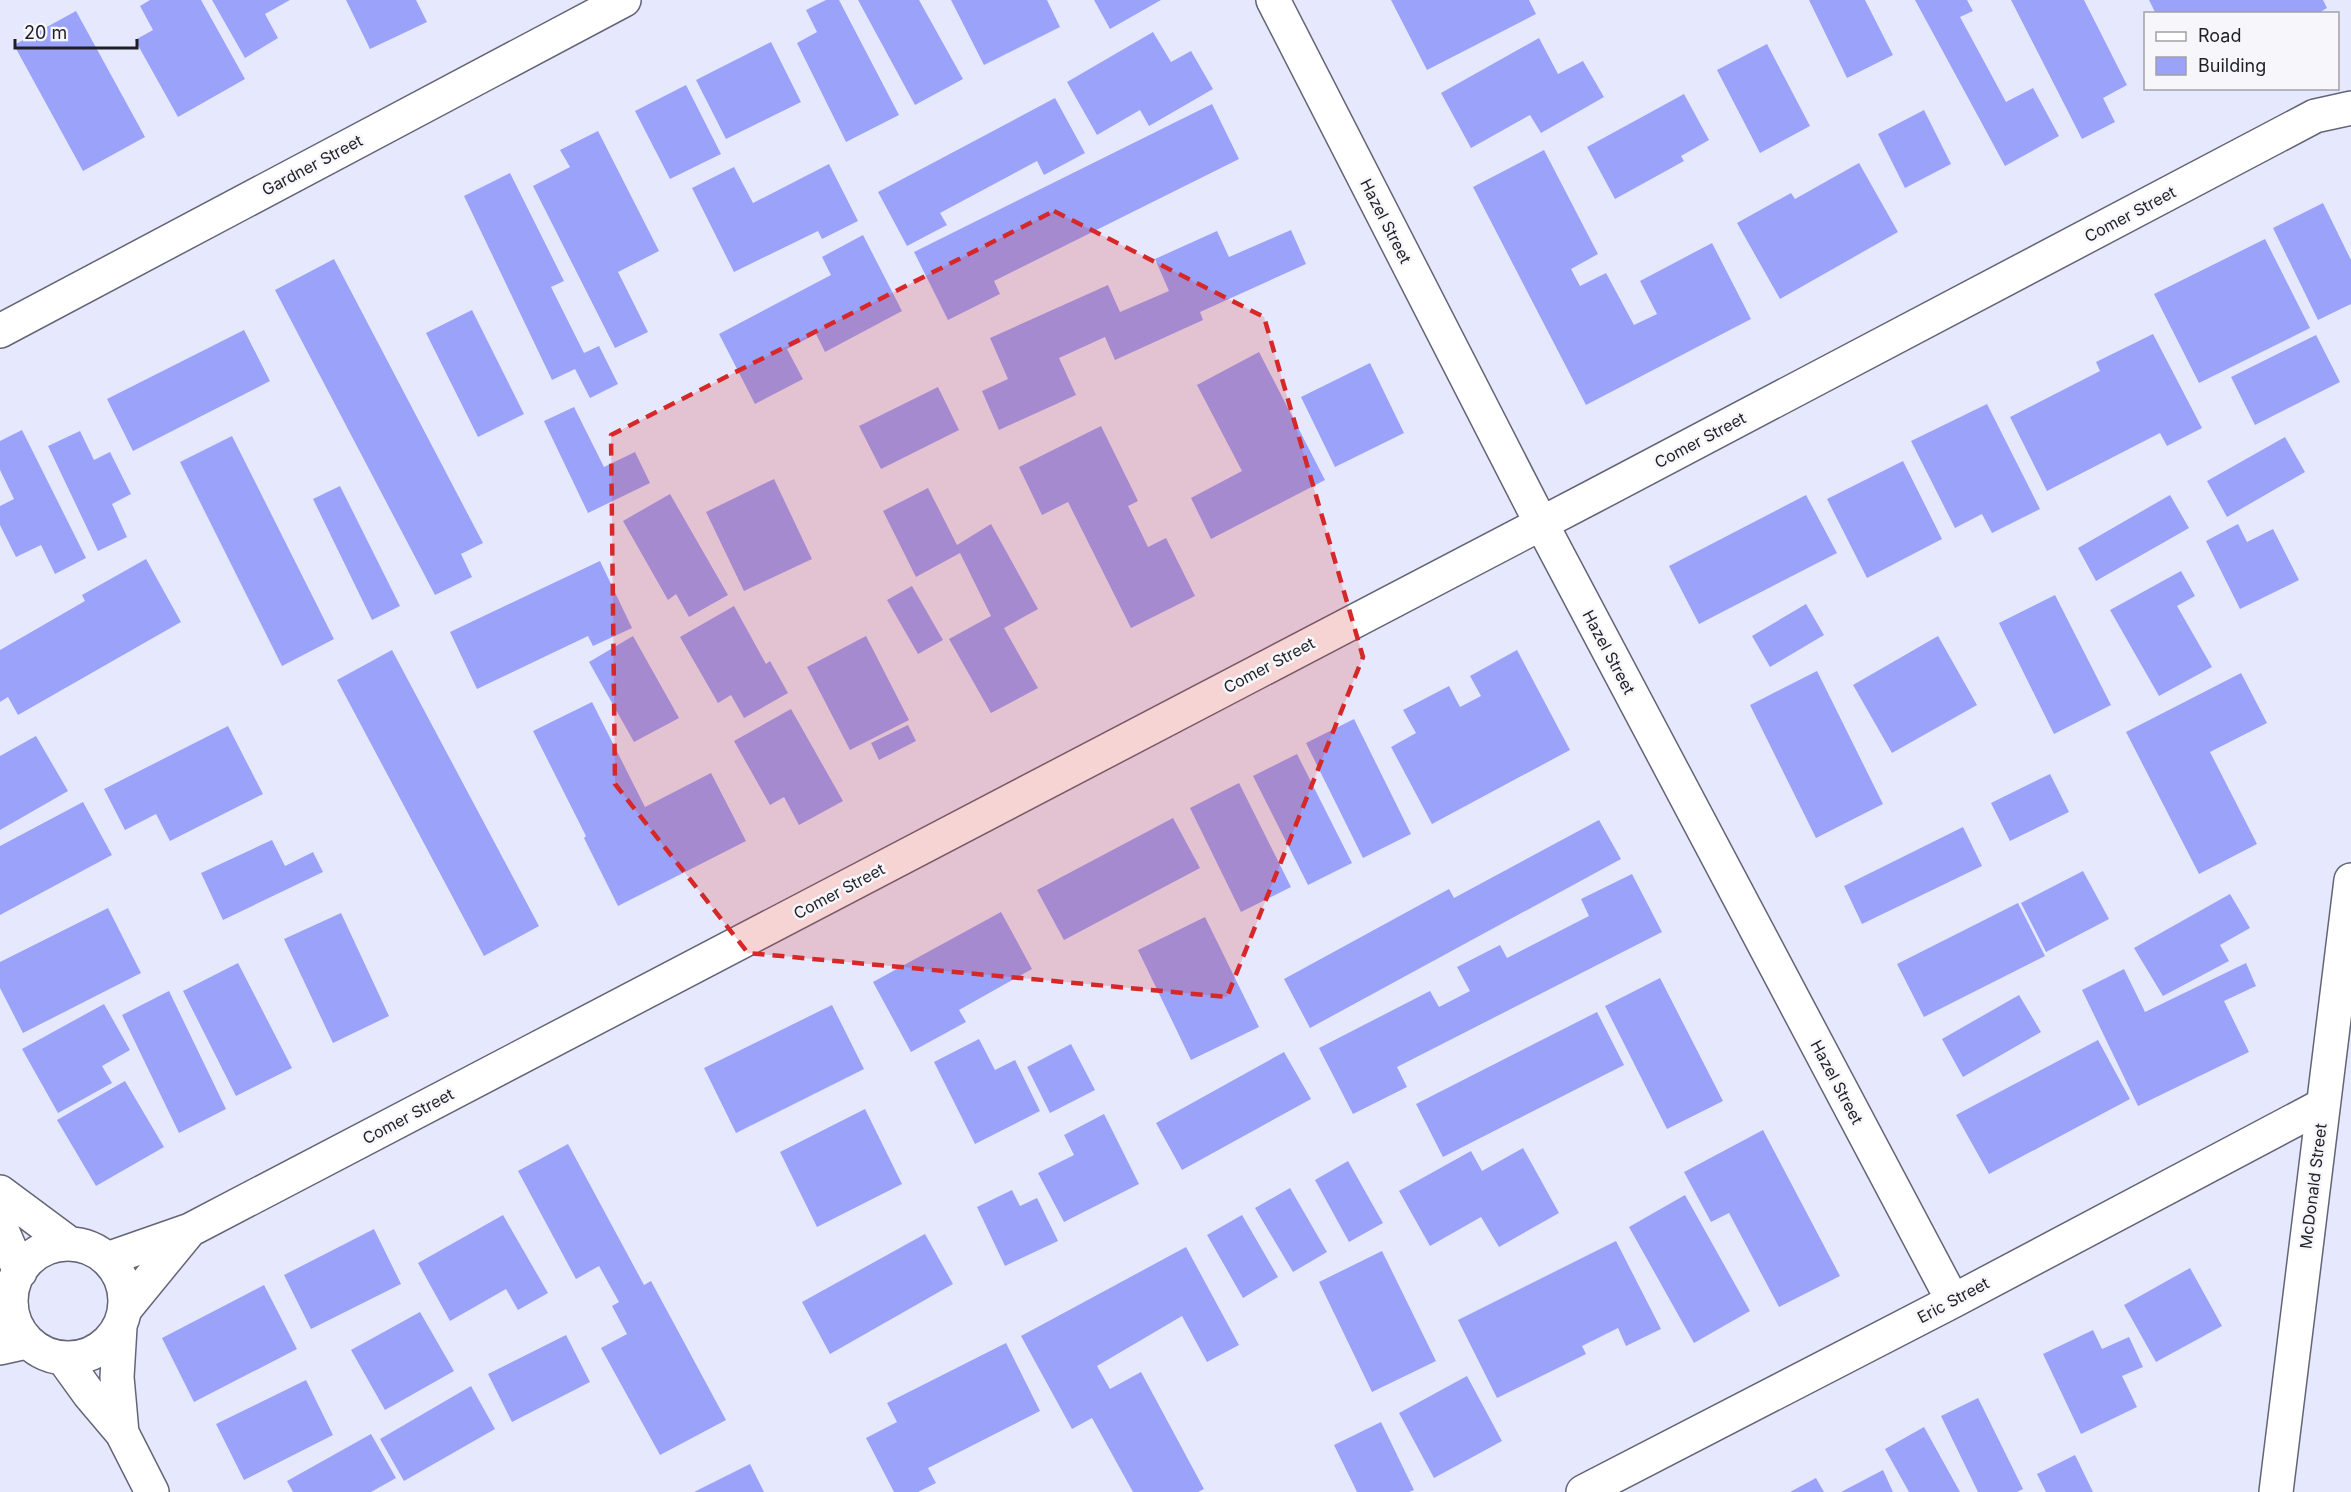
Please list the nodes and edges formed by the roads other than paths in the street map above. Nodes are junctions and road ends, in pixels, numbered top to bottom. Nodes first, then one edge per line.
1 (624, 0) edge
2 (1273, 0) edge
3 (2351, 108) edge
4 (0, 331) edge
5 (1541, 523) junction
6 (2351, 880) edge
7 (2323, 1106) junction
8 (0, 1192) edge
9 (0, 1210) edge
10 (190, 1230) junction
11 (70, 1244) junction
12 (107, 1259) junction
13 (20, 1272) junction
14 (1953, 1301) junction
15 (5, 1310) edge
16 (123, 1318) junction
17 (14, 1345) edge
18 (63, 1358) junction
19 (122, 1433) junction
20 (152, 1492) edge
21 (1583, 1492) edge
22 (2276, 1492) edge

1 - 4 street, Gardner Street
2 - 5 street, Hazel Street
3 - 5 street, Comer Street
5 - 10 street, Comer Street
5 - 14 street, Hazel Street
6 - 7 street, McDonald Street
7 - 14 street, Eric Street
7 - 22 street, McDonald Street
8 - 11 street
9 - 13 street
10 - 12 street, Comer Street
10 - 16 street, Comer Street
11 - 12 street
11 - 13 street
12 - 16 street
13 - 15 street
14 - 21 street, Eric Street
15 - 17 street
16 - 18 street
16 - 19 street
17 - 18 street
18 - 19 street
19 - 20 street

